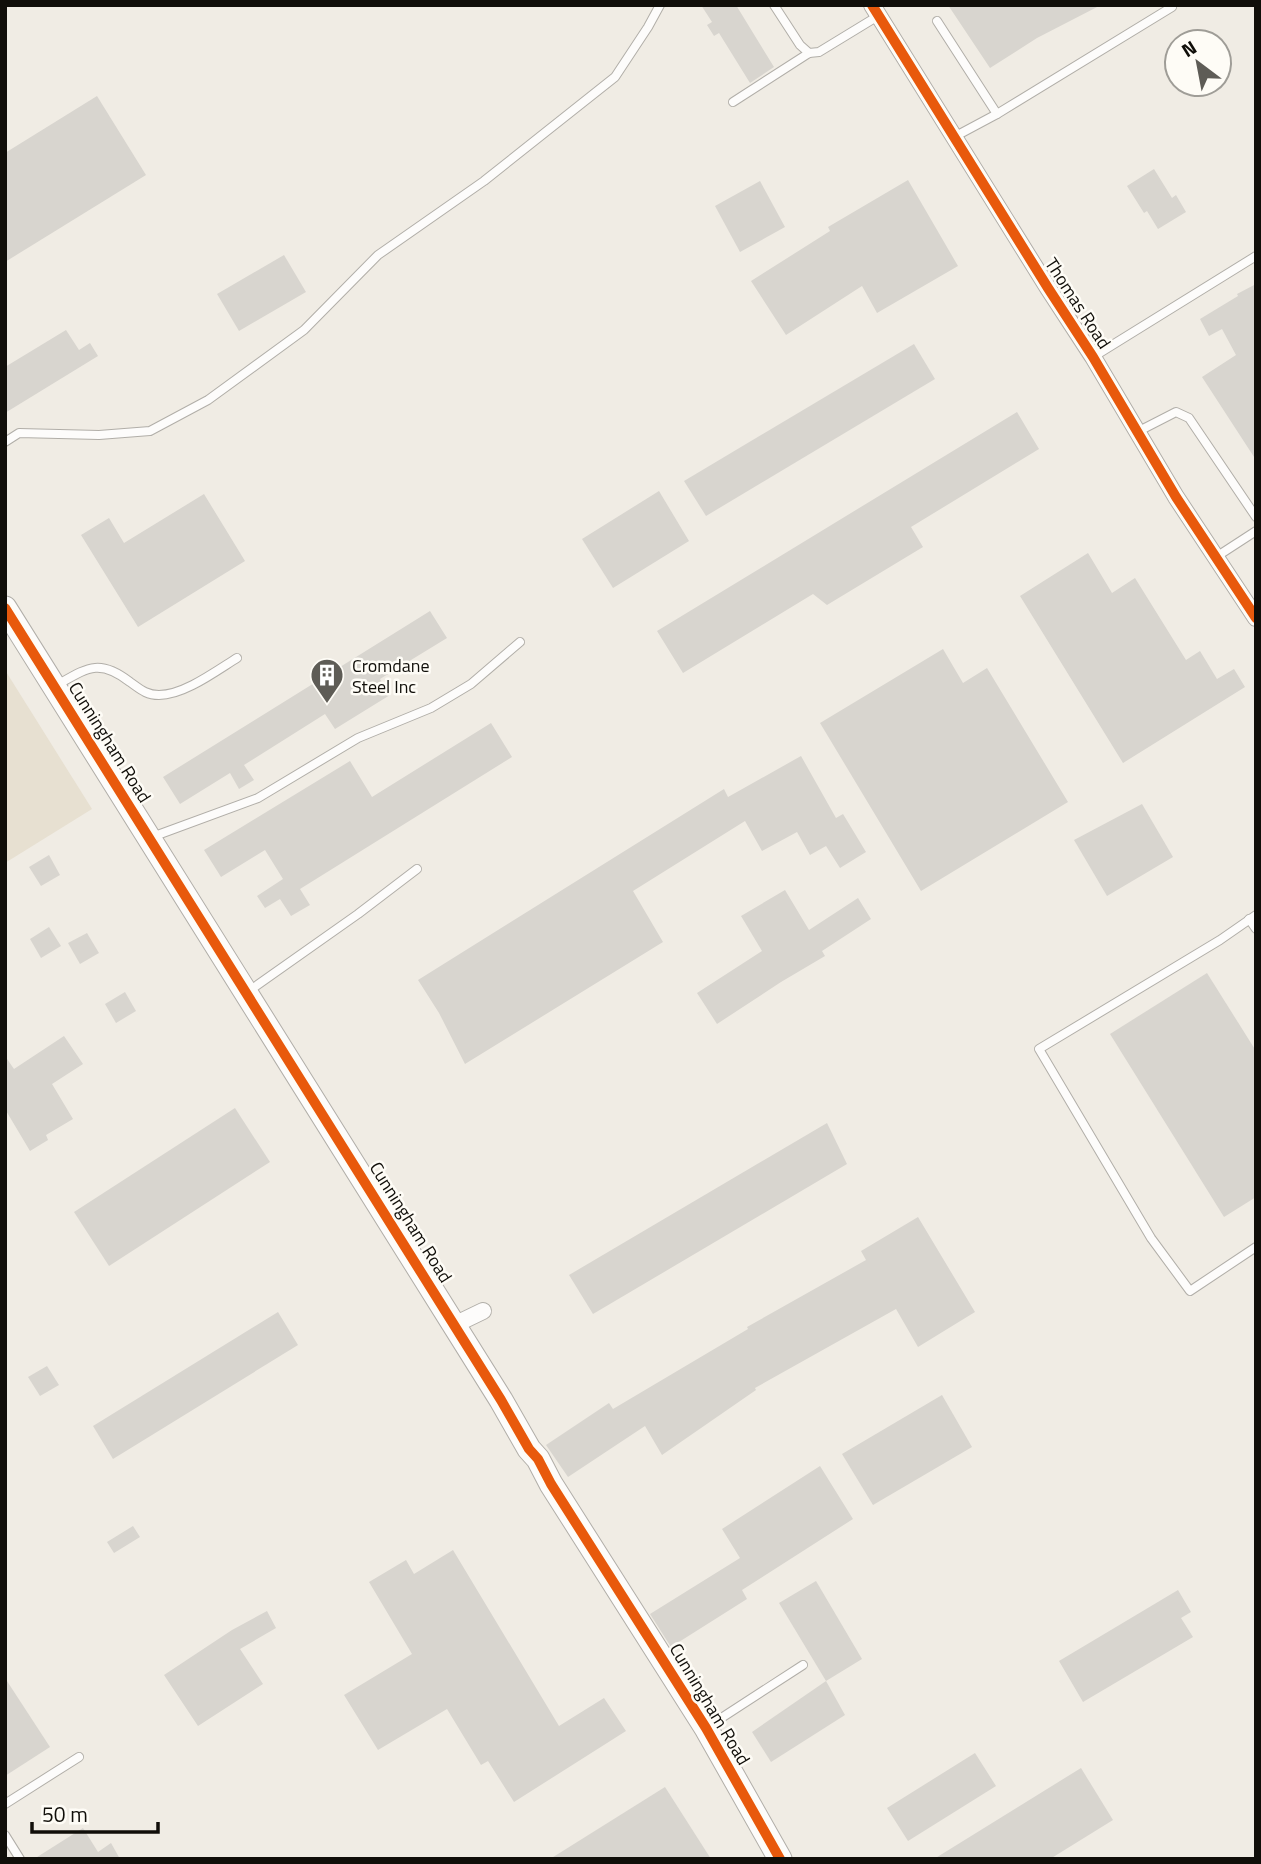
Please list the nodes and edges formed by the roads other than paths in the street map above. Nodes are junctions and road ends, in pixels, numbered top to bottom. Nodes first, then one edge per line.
1 (660, 5) edge
2 (774, 5) edge
3 (1172, 7) dead end
4 (875, 10) edge
5 (937, 21) dead end
6 (809, 53) junction
7 (733, 102) dead end
8 (996, 114) junction
9 (954, 136) junction
10 (1256, 256) edge
11 (1093, 358) junction
12 (1137, 432) junction
13 (5, 442) edge
14 (1256, 517) edge
15 (1256, 531) edge
16 (1216, 557) junction
17 (5, 608) edge
18 (1256, 618) edge
19 (520, 642) dead end
20 (237, 658) dead end
21 (55, 687) junction
22 (150, 838) junction
23 (417, 869) dead end
24 (1253, 917) edge
25 (1256, 929) edge
26 (246, 992) junction
27 (1256, 1247) edge
28 (483, 1311) dead end
29 (454, 1325) junction
30 (803, 1665) dead end
31 (706, 1728) junction
32 (79, 1757) dead end
33 (5, 1804) edge
34 (5, 1835) edge
35 (20, 1859) edge
36 (780, 1859) edge

1 - 13 lane
2 - 6 lane
3 - 8 lane
4 - 6 lane
4 - 9 street, Thomas Road
5 - 8 lane
6 - 7 lane
8 - 9 lane
9 - 11 street, Thomas Road
10 - 11 lane
11 - 12 street, Thomas Road
12 - 14 lane
12 - 16 street, Thomas Road
15 - 16 lane
16 - 18 street, Thomas Road
17 - 21 street, Cunningham Road
19 - 22 lane
20 - 21 lane
21 - 22 street, Cunningham Road
22 - 26 street, Cunningham Road
23 - 26 lane
24 - 25 lane
24 - 27 lane
26 - 29 street, Cunningham Road
28 - 29 street
29 - 31 street, Cunningham Road
30 - 31 lane
31 - 36 street, Cunningham Road
32 - 33 lane
34 - 35 lane

